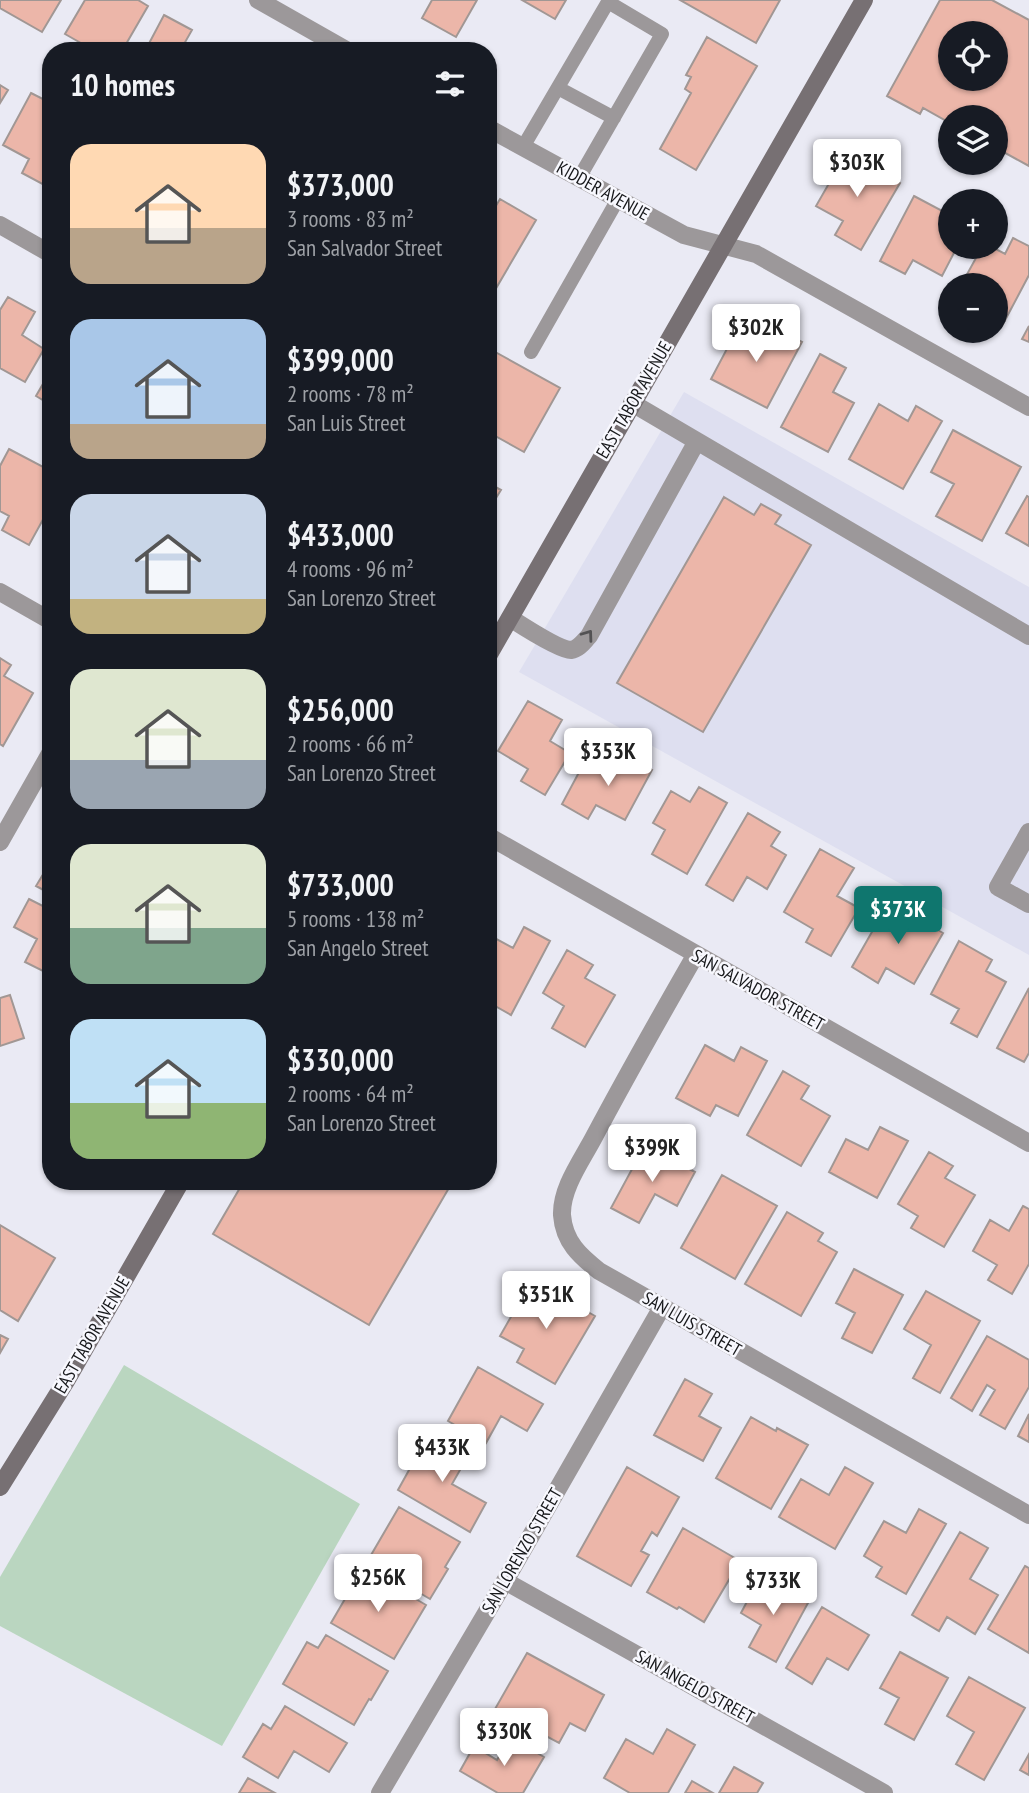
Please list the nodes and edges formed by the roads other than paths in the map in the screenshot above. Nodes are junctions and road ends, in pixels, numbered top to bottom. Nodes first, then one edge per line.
1 (258, 0) edge
2 (864, 0) edge
3 (332, 42) edge
4 (558, 88) junction
5 (614, 118) junction
6 (497, 133) edge
7 (523, 147) junction
8 (579, 178) junction
9 (618, 199) junction
10 (0, 225) edge
11 (722, 245) junction
12 (42, 249) edge
13 (530, 352) dead end
14 (632, 403) junction
15 (1029, 407) edge
16 (697, 441) junction
17 (0, 592) edge
18 (42, 616) edge
19 (510, 618) junction
20 (1029, 636) edge
21 (497, 640) edge
22 (42, 768) edge
23 (1029, 832) edge
24 (497, 841) edge
25 (0, 842) edge
26 (1029, 904) edge
27 (696, 954) junction
28 (1029, 1143) edge
29 (176, 1190) edge
30 (662, 1307) junction
31 (0, 1488) edge
32 (1029, 1515) edge
33 (505, 1581) junction
34 (380, 1793) edge
35 (884, 1793) edge

1 - 3 street
2 - 11 main road, EAST TABOR AVENUE
4 - 5 lane
4 - 5 lane
4 - 7 lane
5 - 8 lane
6 - 7 street, KIDDER AVENUE
7 - 8 street, KIDDER AVENUE
8 - 9 street, KIDDER AVENUE
9 - 11 street, KIDDER AVENUE
9 - 13 lane
10 - 12 street
11 - 14 main road, EAST TABOR AVENUE
11 - 15 street, KIDDER AVENUE
14 - 16 street
14 - 19 main road, EAST TABOR AVENUE
19 -> 16 street
16 - 20 street
17 - 18 street
19 - 21 main road, EAST TABOR AVENUE
22 - 25 street
23 - 26 street
24 - 27 street, SAN SALVADOR STREET
27 - 28 street, SAN SALVADOR STREET
27 - 30 street, SAN LUIS STREET
29 - 31 main road, EAST TABOR AVENUE
30 - 32 street, SAN LUIS STREET
30 - 33 street, SAN LORENZO STREET
33 - 34 street, SAN LORENZO STREET
33 - 35 street, SAN ANGELO STREET

